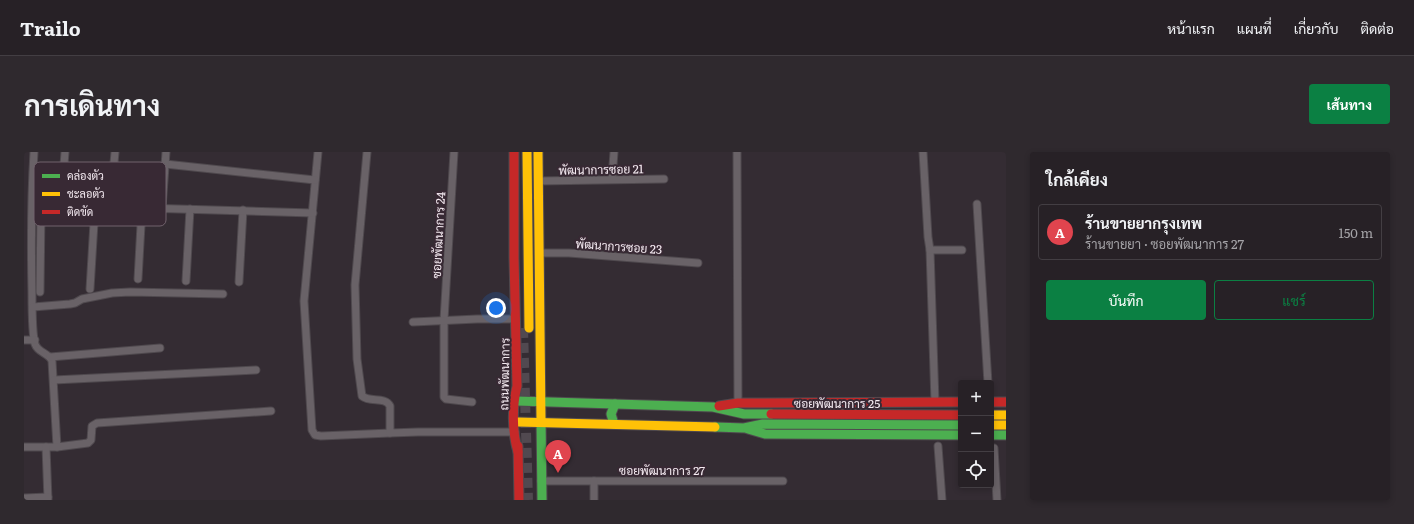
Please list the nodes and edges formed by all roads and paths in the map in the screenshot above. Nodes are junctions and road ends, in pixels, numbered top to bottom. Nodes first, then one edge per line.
1 (34, 152) edge
2 (64, 152) edge
3 (116, 152) edge
4 (166, 152) edge
5 (318, 152) edge
6 (367, 152) edge
7 (454, 152) edge
8 (514, 152) edge
9 (521, 152) edge
10 (527, 152) edge
11 (538, 152) edge
12 (614, 152) edge
13 (737, 152) edge
14 (923, 152) edge
15 (63, 162) edge
16 (115, 162) edge
17 (165, 162) edge
18 (166, 164) edge
19 (612, 179) junction
20 (664, 179) dead end
21 (315, 180) junction
22 (538, 181) junction
23 (977, 204) dead end
24 (166, 208) edge
25 (190, 209) junction
26 (244, 210) junction
27 (313, 212) junction
28 (41, 226) edge
29 (94, 226) edge
30 (141, 226) edge
31 (27, 227) edge
32 (930, 250) junction
33 (962, 250) dead end
34 (539, 253) junction
35 (698, 263) dead end
36 (138, 279) dead end
37 (186, 281) dead end
38 (239, 282) dead end
39 (90, 289) dead end
40 (40, 292) dead end
41 (223, 294) dead end
42 (32, 307) junction
43 (444, 320) junction
44 (413, 322) dead end
45 (521, 326) junction
46 (539, 326) junction
47 (24, 340) edge
48 (35, 340) junction
49 (160, 348) dead end
50 (50, 356) junction
51 (256, 370) dead end
52 (54, 380) junction
53 (988, 380) edge
54 (517, 386) junction
55 (517, 401) junction
56 (472, 402) dead end
57 (540, 402) junction
58 (935, 402) junction
59 (958, 402) edge
60 (994, 402) edge
61 (1006, 402) edge
62 (738, 403) junction
63 (615, 404) junction
64 (713, 407) junction
65 (270, 411) dead end
66 (958, 415) edge
67 (994, 415) edge
68 (1006, 415) edge
69 (518, 422) junction
70 (541, 422) junction
71 (614, 424) junction
72 (958, 425) edge
73 (994, 425) edge
74 (1006, 425) edge
75 (744, 428) junction
76 (515, 432) junction
77 (390, 433) junction
78 (958, 434) edge
79 (994, 435) edge
80 (1006, 435) edge
81 (938, 446) dead end
82 (24, 447) edge
83 (46, 447) junction
84 (57, 448) junction
85 (994, 448) dead end
86 (518, 452) junction
87 (594, 480) junction
88 (541, 481) junction
89 (783, 481) dead end
90 (24, 498) edge
91 (48, 499) edge
92 (519, 500) edge
93 (542, 500) edge
94 (594, 500) edge
95 (942, 500) edge
96 (997, 500) edge

1 - 31 street
2 - 15 street
3 - 16 street
4 - 17 street
5 - 21 street
6 - 77 street
7 - 43 street, ซอยพัฒนาการ 24
8 - 45 main road, ถนนพัฒนาการ
9 - 45 main road, ถนนพัฒนาการ
10 - 45 main road, ถนนพัฒนาการ
11 - 22 main road
12 - 19 street
13 - 62 street
14 - 32 street
18 - 21 street
19 - 20 street, พัฒนาการซอย 21
19 - 22 street, พัฒนาการซอย 21
21 - 27 street
22 - 34 main road
23 - 53 street
24 - 25 street
25 - 26 street
25 - 37 street
26 - 27 street
26 - 38 street
27 - 77 street
28 - 40 street
29 - 39 street
30 - 36 street
31 - 42 street
32 - 33 street
32 - 58 street
34 - 35 street, พัฒนาการซอย 23
34 - 46 main road
41 - 42 street
42 - 48 street
43 - 44 street
43 - 45 street
43 - 56 street, ซอยพัฒนาการ 24
45 - 46 main road
45 - 54 main road, ถนนพัฒนาการ
46 - 57 main road
47 - 48 street
48 - 50 street
49 - 50 street
50 - 52 street
51 - 52 street
52 - 84 street
54 - 55 main road
54 - 76 main road, ถนนพัฒนาการ
55 - 57 main road, ซอยพัฒนาการ 25
55 - 69 main road
57 - 63 main road, ซอยพัฒนาการ 25
57 - 70 main road
58 - 59 main road, ซอยพัฒนาการ 25
58 - 62 main road, ซอยพัฒนาการ 25
60 - 61 main road
62 - 64 main road, ซอยพัฒนาการ 25
63 - 64 main road, ซอยพัฒนาการ 25
63 - 71 main road
64 - 66 main road, ซอยพัฒนาการ 25
65 - 84 street
67 - 68 main road
69 - 70 main road, ซอยพัฒนาการ 25
69 - 86 main road
70 - 71 main road, ซอยพัฒนาการ 25
70 - 88 main road
71 - 75 main road, ซอยพัฒนาการ 25
72 - 75 main road, ซอยพัฒนาการ 25
73 - 74 main road
75 - 78 main road, ซอยพัฒนาการ 25
76 - 77 street
76 - 86 main road, ถนนพัฒนาการ
79 - 80 main road
81 - 95 street
82 - 83 street
83 - 84 street
83 - 91 street
85 - 96 street
86 - 92 main road, ถนนพัฒนาการ
87 - 88 street, ซอยพัฒนาการ 27
87 - 89 street, ซอยพัฒนาการ 27
87 - 94 street
88 - 93 main road
90 - 91 street

